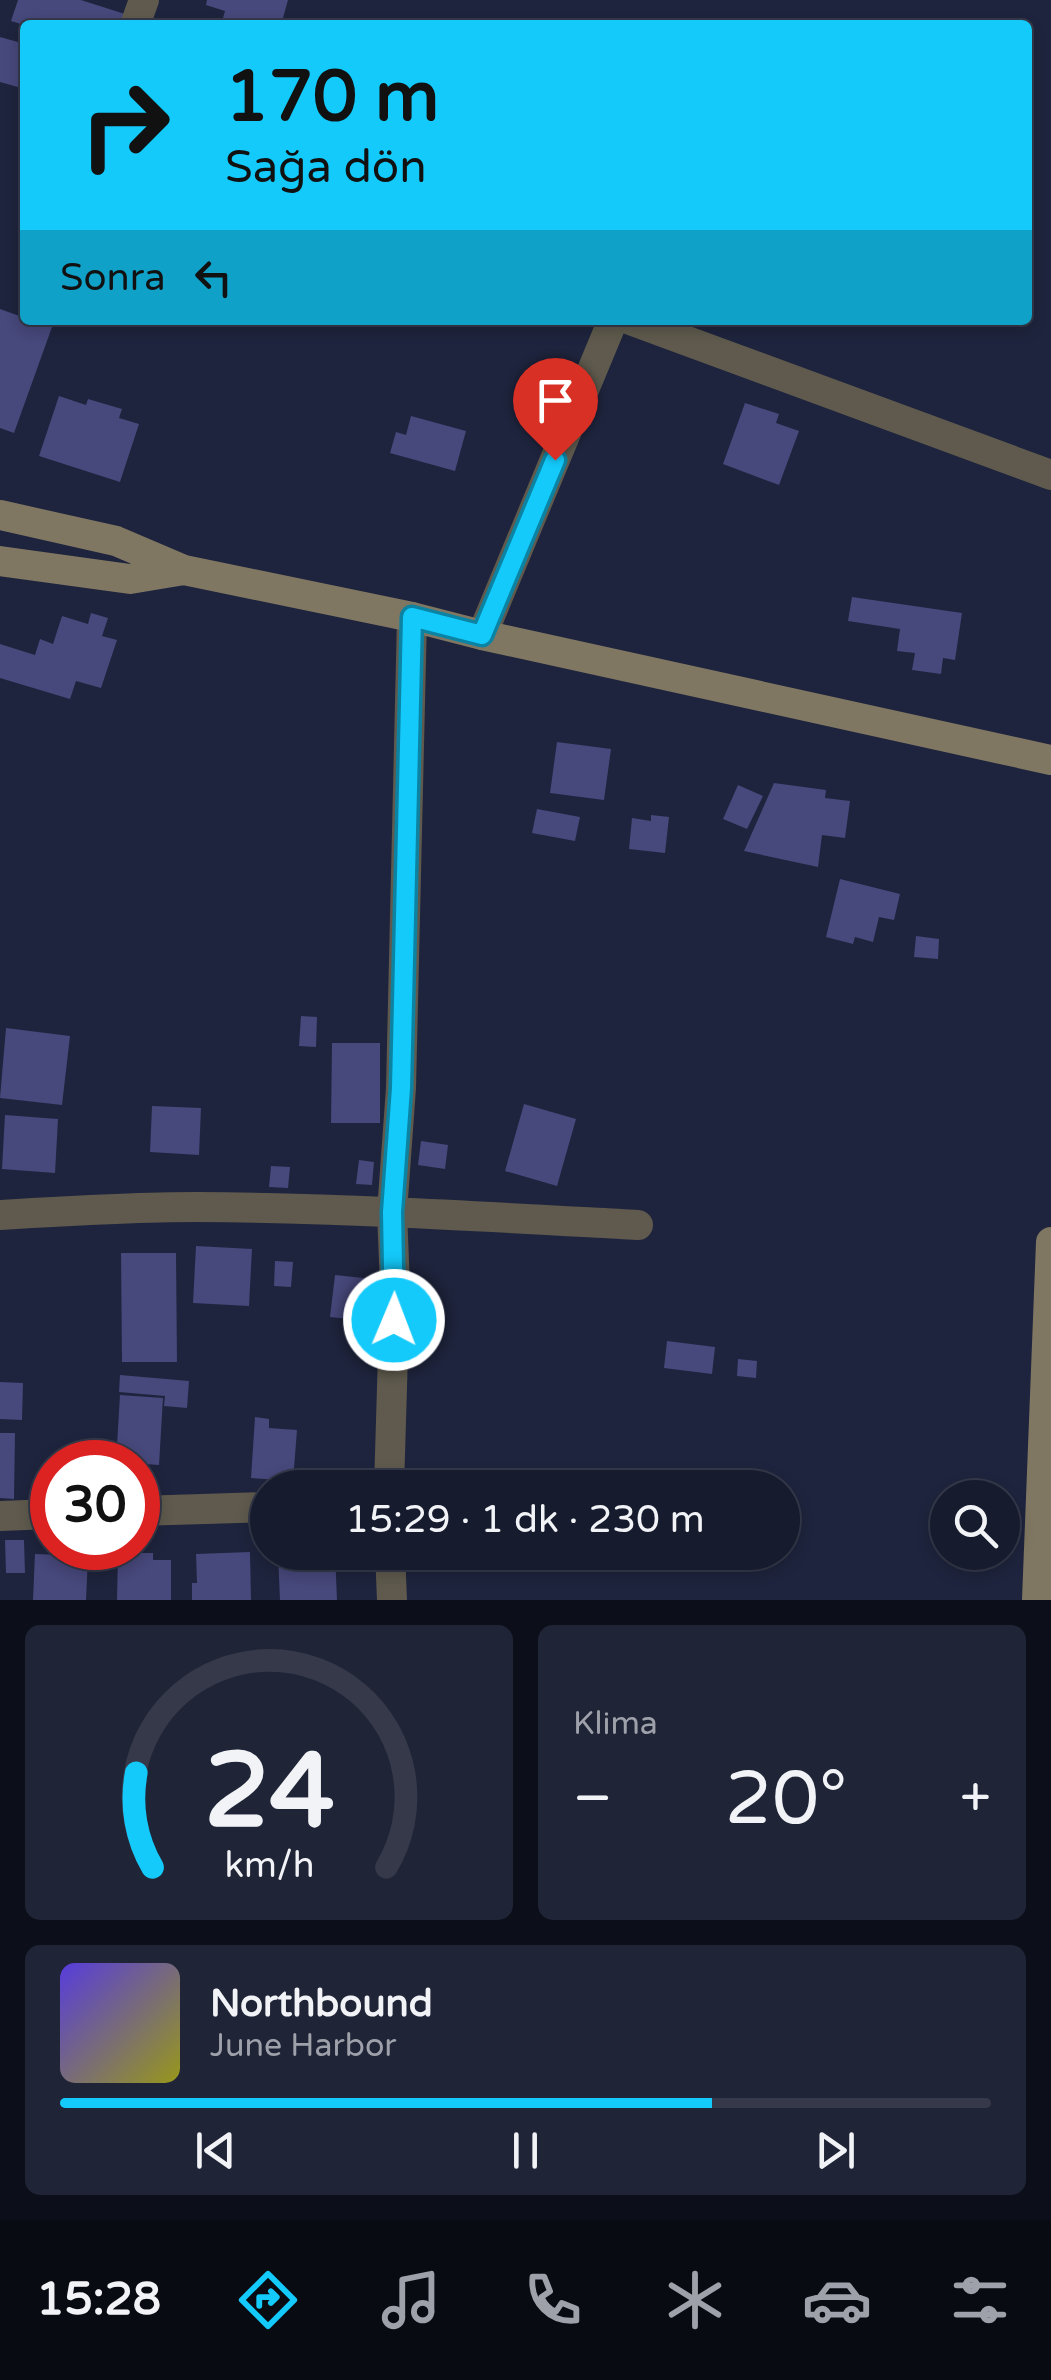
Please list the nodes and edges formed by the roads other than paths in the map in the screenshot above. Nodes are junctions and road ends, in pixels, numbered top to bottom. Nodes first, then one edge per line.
1 (611, 325) edge
2 (644, 325) edge
3 (1051, 475) edge
4 (0, 515) edge
5 (0, 561) edge
6 (184, 570) junction
7 (412, 617) junction
8 (482, 635) junction
9 (1051, 760) edge
10 (392, 1212) junction
11 (0, 1215) edge
12 (638, 1224) dead end
13 (1051, 1242) edge
14 (390, 1470) edge
15 (250, 1508) edge
16 (160, 1510) edge
17 (30, 1515) edge
18 (0, 1516) edge
19 (391, 1570) edge
20 (392, 1600) edge
21 (1037, 1600) edge

1 - 8 street
2 - 3 street
4 - 6 street
5 - 6 street
6 - 7 street
7 - 8 street
7 - 10 street
8 - 9 street
10 - 11 street
10 - 12 street
10 - 14 street
13 - 21 street
15 - 16 street
17 - 18 street
19 - 20 street

